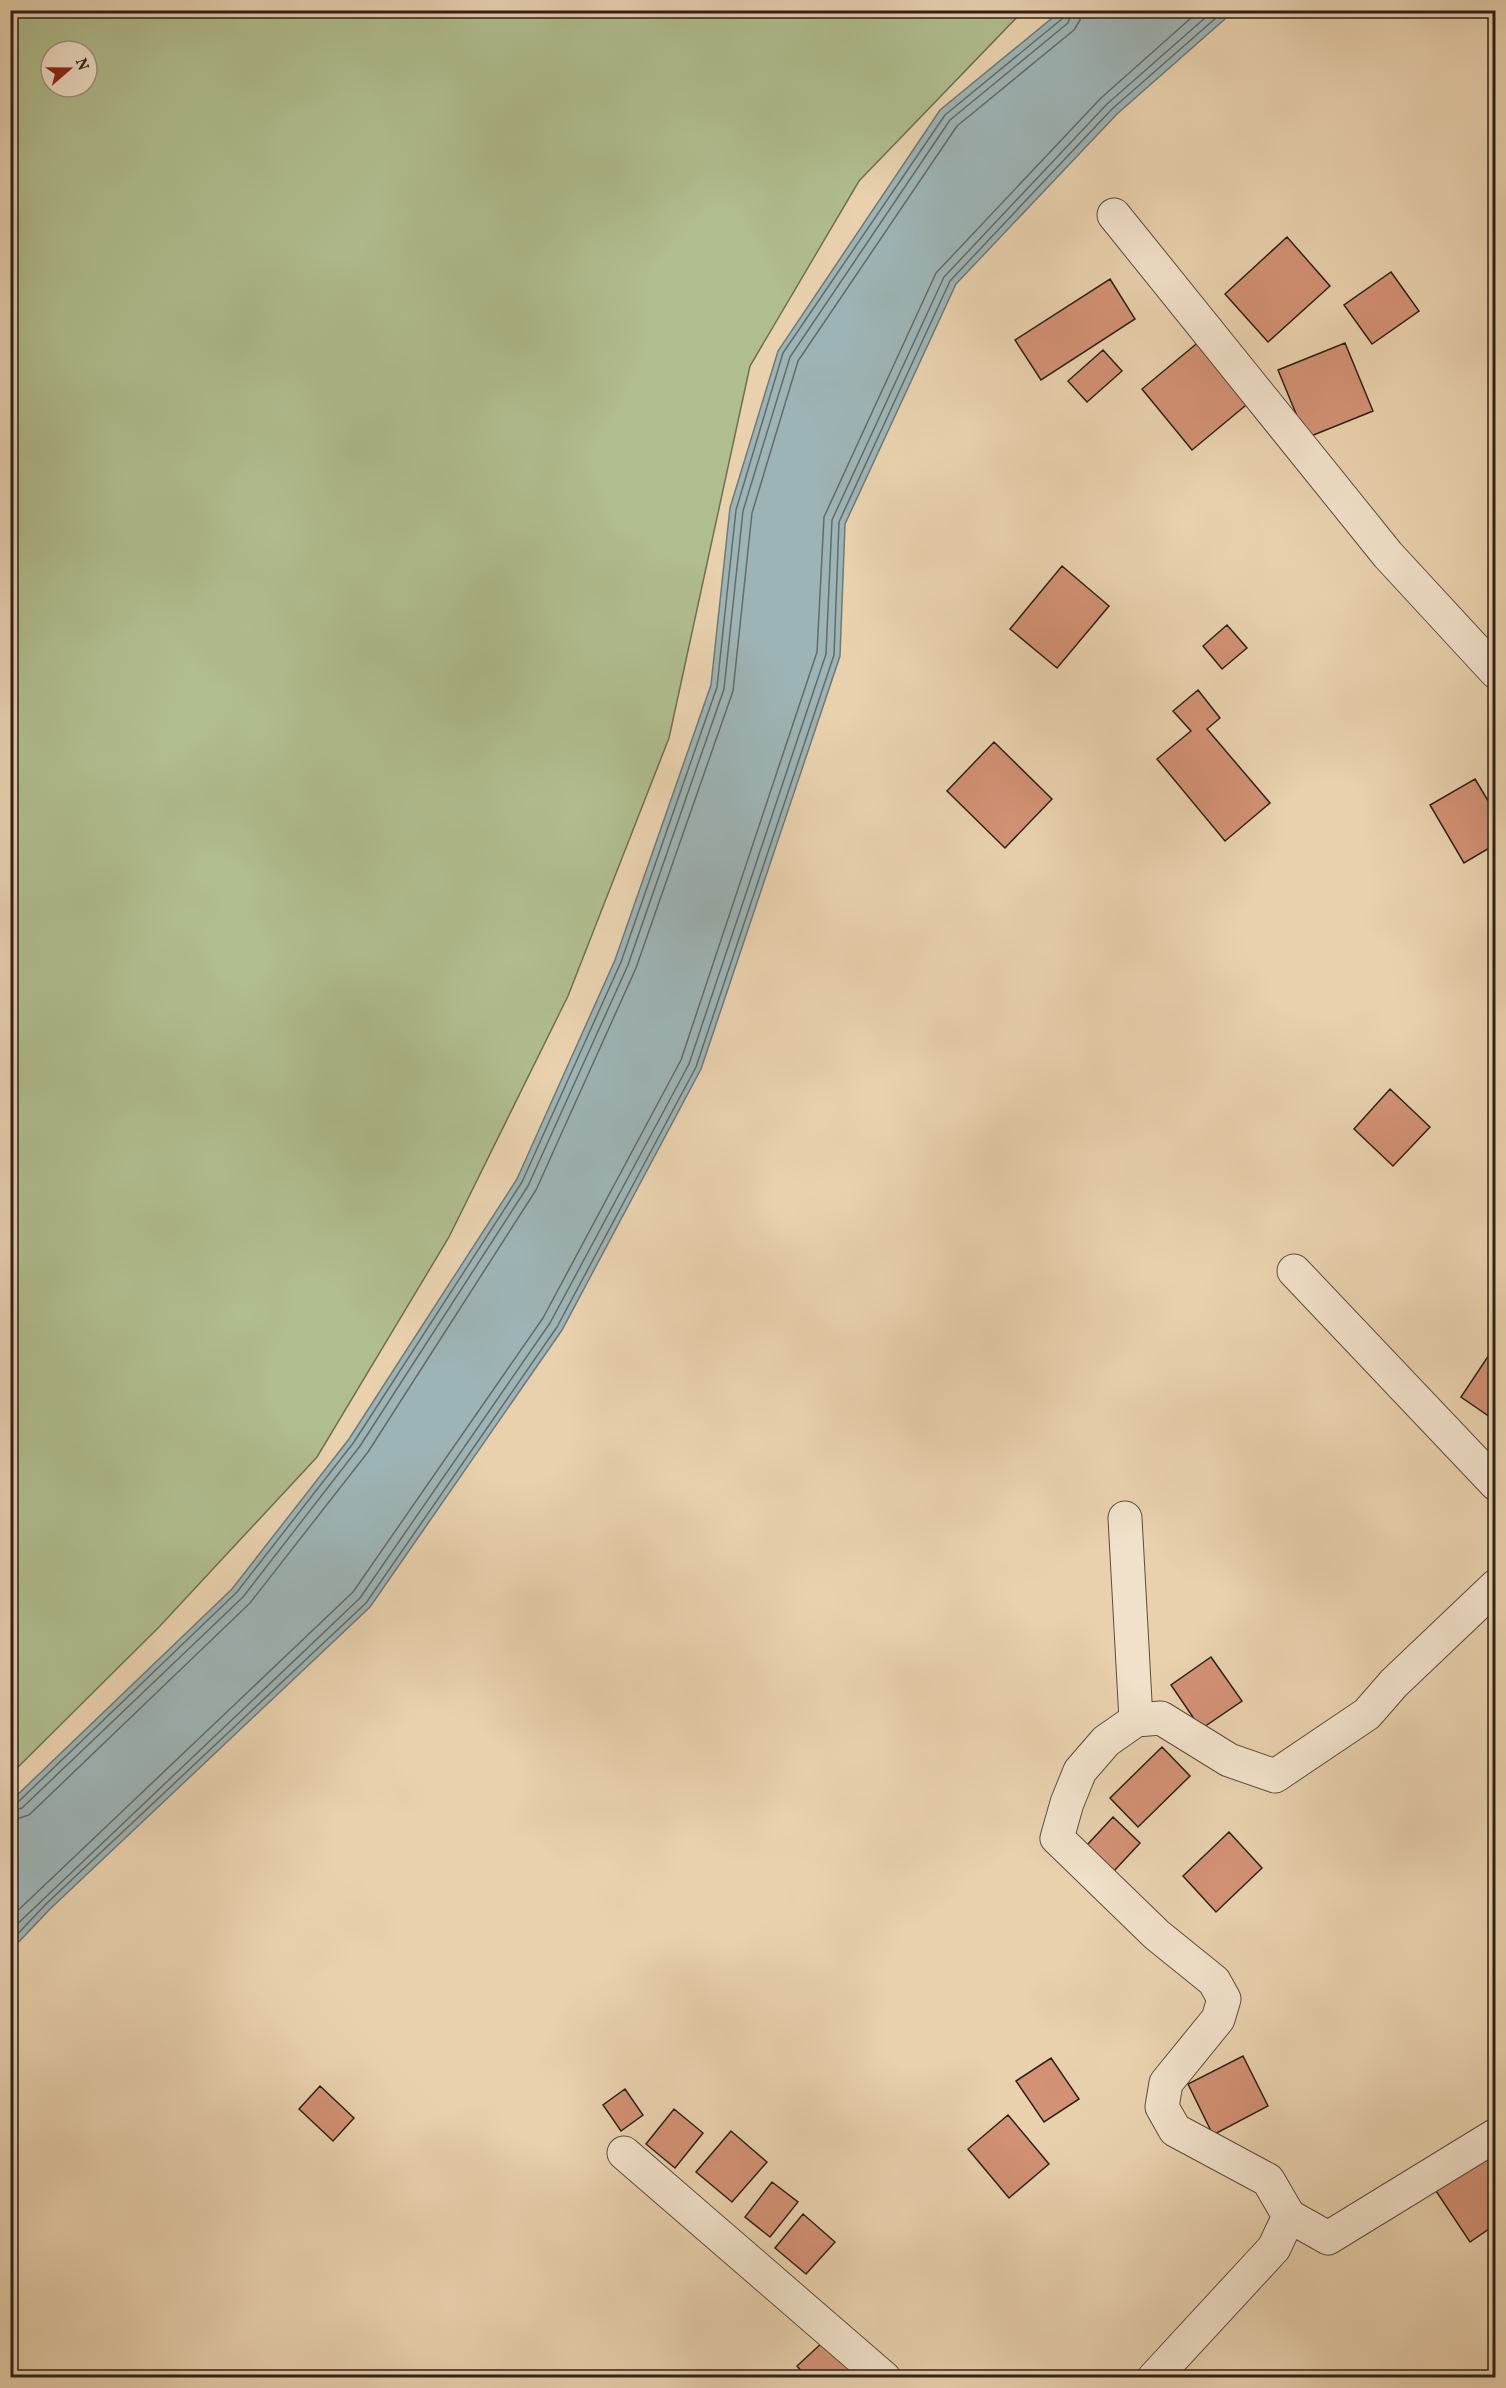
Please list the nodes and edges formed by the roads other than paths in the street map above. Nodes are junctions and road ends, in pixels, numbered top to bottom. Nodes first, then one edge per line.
1 (1114, 215) dead end
2 (1496, 672) edge
3 (1294, 1271) dead end
4 (1496, 1484) edge
5 (1125, 1518) dead end
6 (1496, 1586) edge
7 (1136, 1720) junction
8 (1496, 2135) edge
9 (624, 2153) dead end
10 (1289, 2216) junction
11 (884, 2378) edge
12 (1154, 2378) edge

1 - 2 street
3 - 4 street
5 - 7 street
6 - 7 street
7 - 10 street
8 - 10 street
9 - 11 street
10 - 12 street

